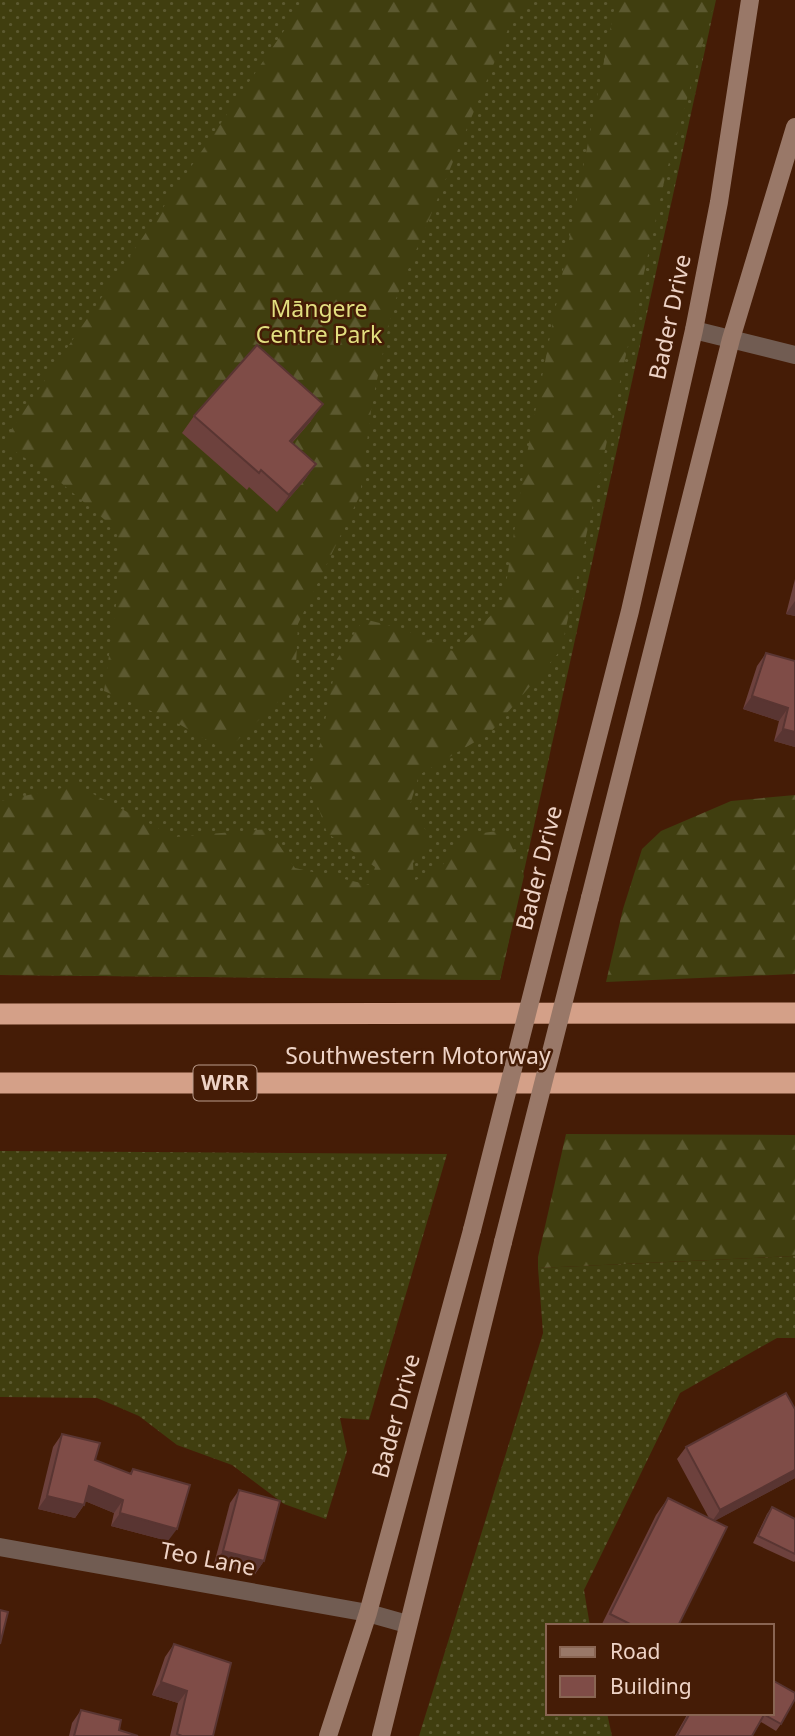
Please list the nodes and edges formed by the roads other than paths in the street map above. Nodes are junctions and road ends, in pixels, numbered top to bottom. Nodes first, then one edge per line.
1 (750, 0) edge
2 (795, 127) edge
3 (695, 330) junction
4 (730, 339) junction
5 (795, 355) edge
6 (795, 1013) edge
7 (0, 1014) edge
8 (0, 1083) edge
9 (795, 1083) edge
10 (0, 1546) edge
11 (368, 1613) junction
12 (407, 1624) junction
13 (328, 1736) edge
14 (381, 1736) edge

1 - 3 main road, Bader Drive
2 - 4 main road
3 - 4 street
3 - 11 main road, Bader Drive, bridge
4 - 5 street
4 - 12 main road, bridge
6 - 7 highway, Southwestern Motorway
8 - 9 highway, Southwestern Motorway / WRR
10 - 11 street, Teo Lane
11 - 12 street, Teo Lane
11 - 13 main road, Bader Drive
12 - 14 main road

